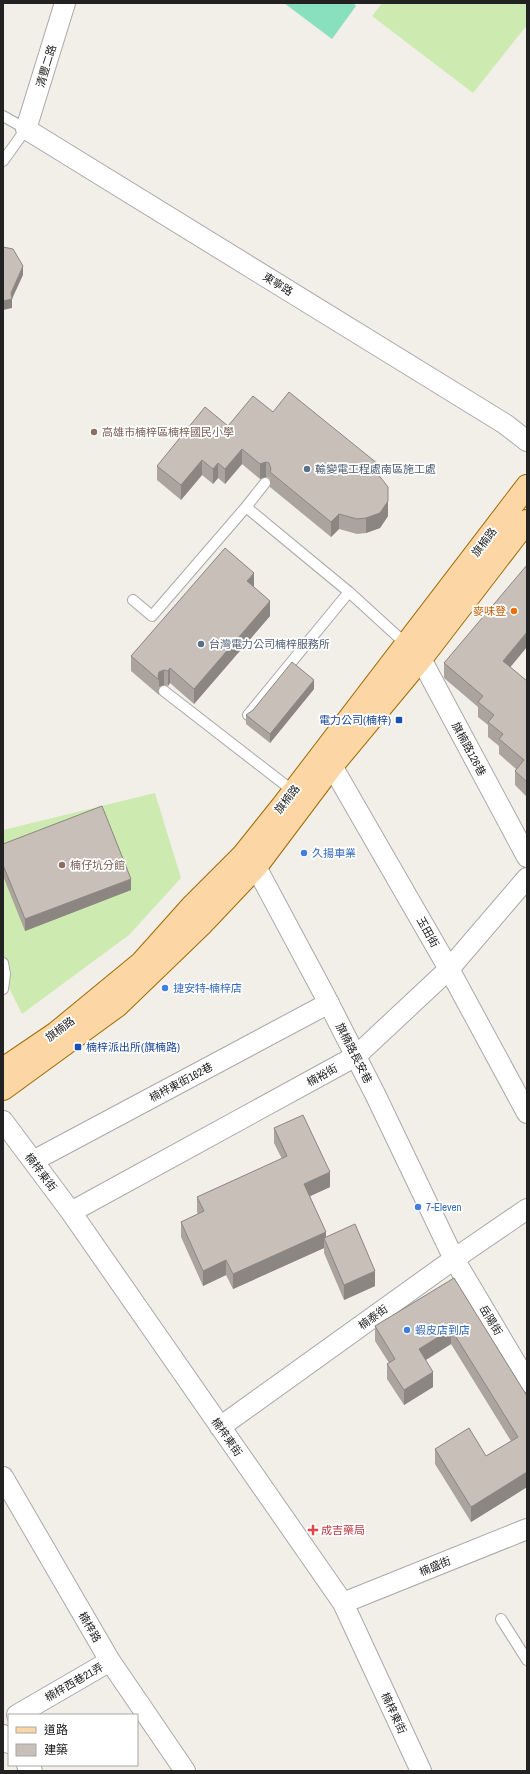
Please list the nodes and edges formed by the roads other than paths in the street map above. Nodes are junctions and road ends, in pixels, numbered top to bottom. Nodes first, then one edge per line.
1 (65, 3) edge
2 (3, 116) edge
3 (26, 129) junction
4 (3, 161) edge
5 (527, 441) edge
6 (265, 483) edge
7 (527, 486) edge
8 (246, 507) junction
9 (527, 521) edge
10 (349, 592) junction
11 (133, 600) dead end
12 (414, 652) junction
13 (164, 691) edge
14 (248, 715) edge
15 (326, 761) junction
16 (293, 791) junction
17 (527, 857) edge
18 (249, 861) junction
19 (527, 878) edge
20 (3, 963) edge
21 (449, 969) junction
22 (3, 989) edge
23 (329, 1003) junction
24 (356, 1056) junction
25 (3, 1069) edge
26 (3, 1089) edge
27 (527, 1113) edge
28 (3, 1121) edge
29 (33, 1161) junction
30 (527, 1209) edge
31 (71, 1212) junction
32 (454, 1259) junction
33 (527, 1382) edge
34 (220, 1427) junction
35 (3, 1477) edge
36 (527, 1529) edge
37 (343, 1603) junction
38 (501, 1619) dead end
39 (527, 1660) edge
40 (110, 1661) junction
41 (19, 1714) edge
42 (185, 1771) edge
43 (421, 1771) edge

1 - 3 street, 清豐二路
2 - 3 lane
3 - 4 lane
3 - 5 street, 東寧路
6 - 8 lane
7 - 12 main road, 旗楠路
8 - 10 lane
8 - 11 lane
9 - 12 main road, 旗楠路
10 - 12 lane
10 - 14 lane
12 - 15 main road, 旗楠路
12 - 17 street, 旗楠路126巷
13 - 16 lane
15 - 16 main road, 旗楠路
15 - 18 main road, 旗楠路
15 - 21 street, 玉田街
16 - 18 main road, 旗楠路
18 - 23 street, 旗楠路長安巷
18 - 25 main road, 旗楠路
18 - 26 main road, 旗楠路
19 - 21 street, 楠裕街
20 - 22 lane
21 - 24 street, 楠裕街
21 - 27 street, 玉田街
23 - 24 street, 旗楠路長安巷
23 - 29 street, 楠梓東街162巷
24 - 31 street, 楠裕街
24 - 32 street, 旗楠路長安巷
28 - 29 street, 楠梓東街
29 - 31 street, 楠梓東街
30 - 32 street, 楠泰街
31 - 34 street, 楠梓東街
32 - 33 street, 岳陽街
32 - 34 street, 楠泰街
34 - 37 street, 楠梓東街
35 - 40 street, 楠梓路
36 - 37 street, 楠盛街
37 - 43 street, 楠梓東街
38 - 39 lane
40 - 41 street, 楠梓西巷21弄
40 - 42 street, 楠梓路

